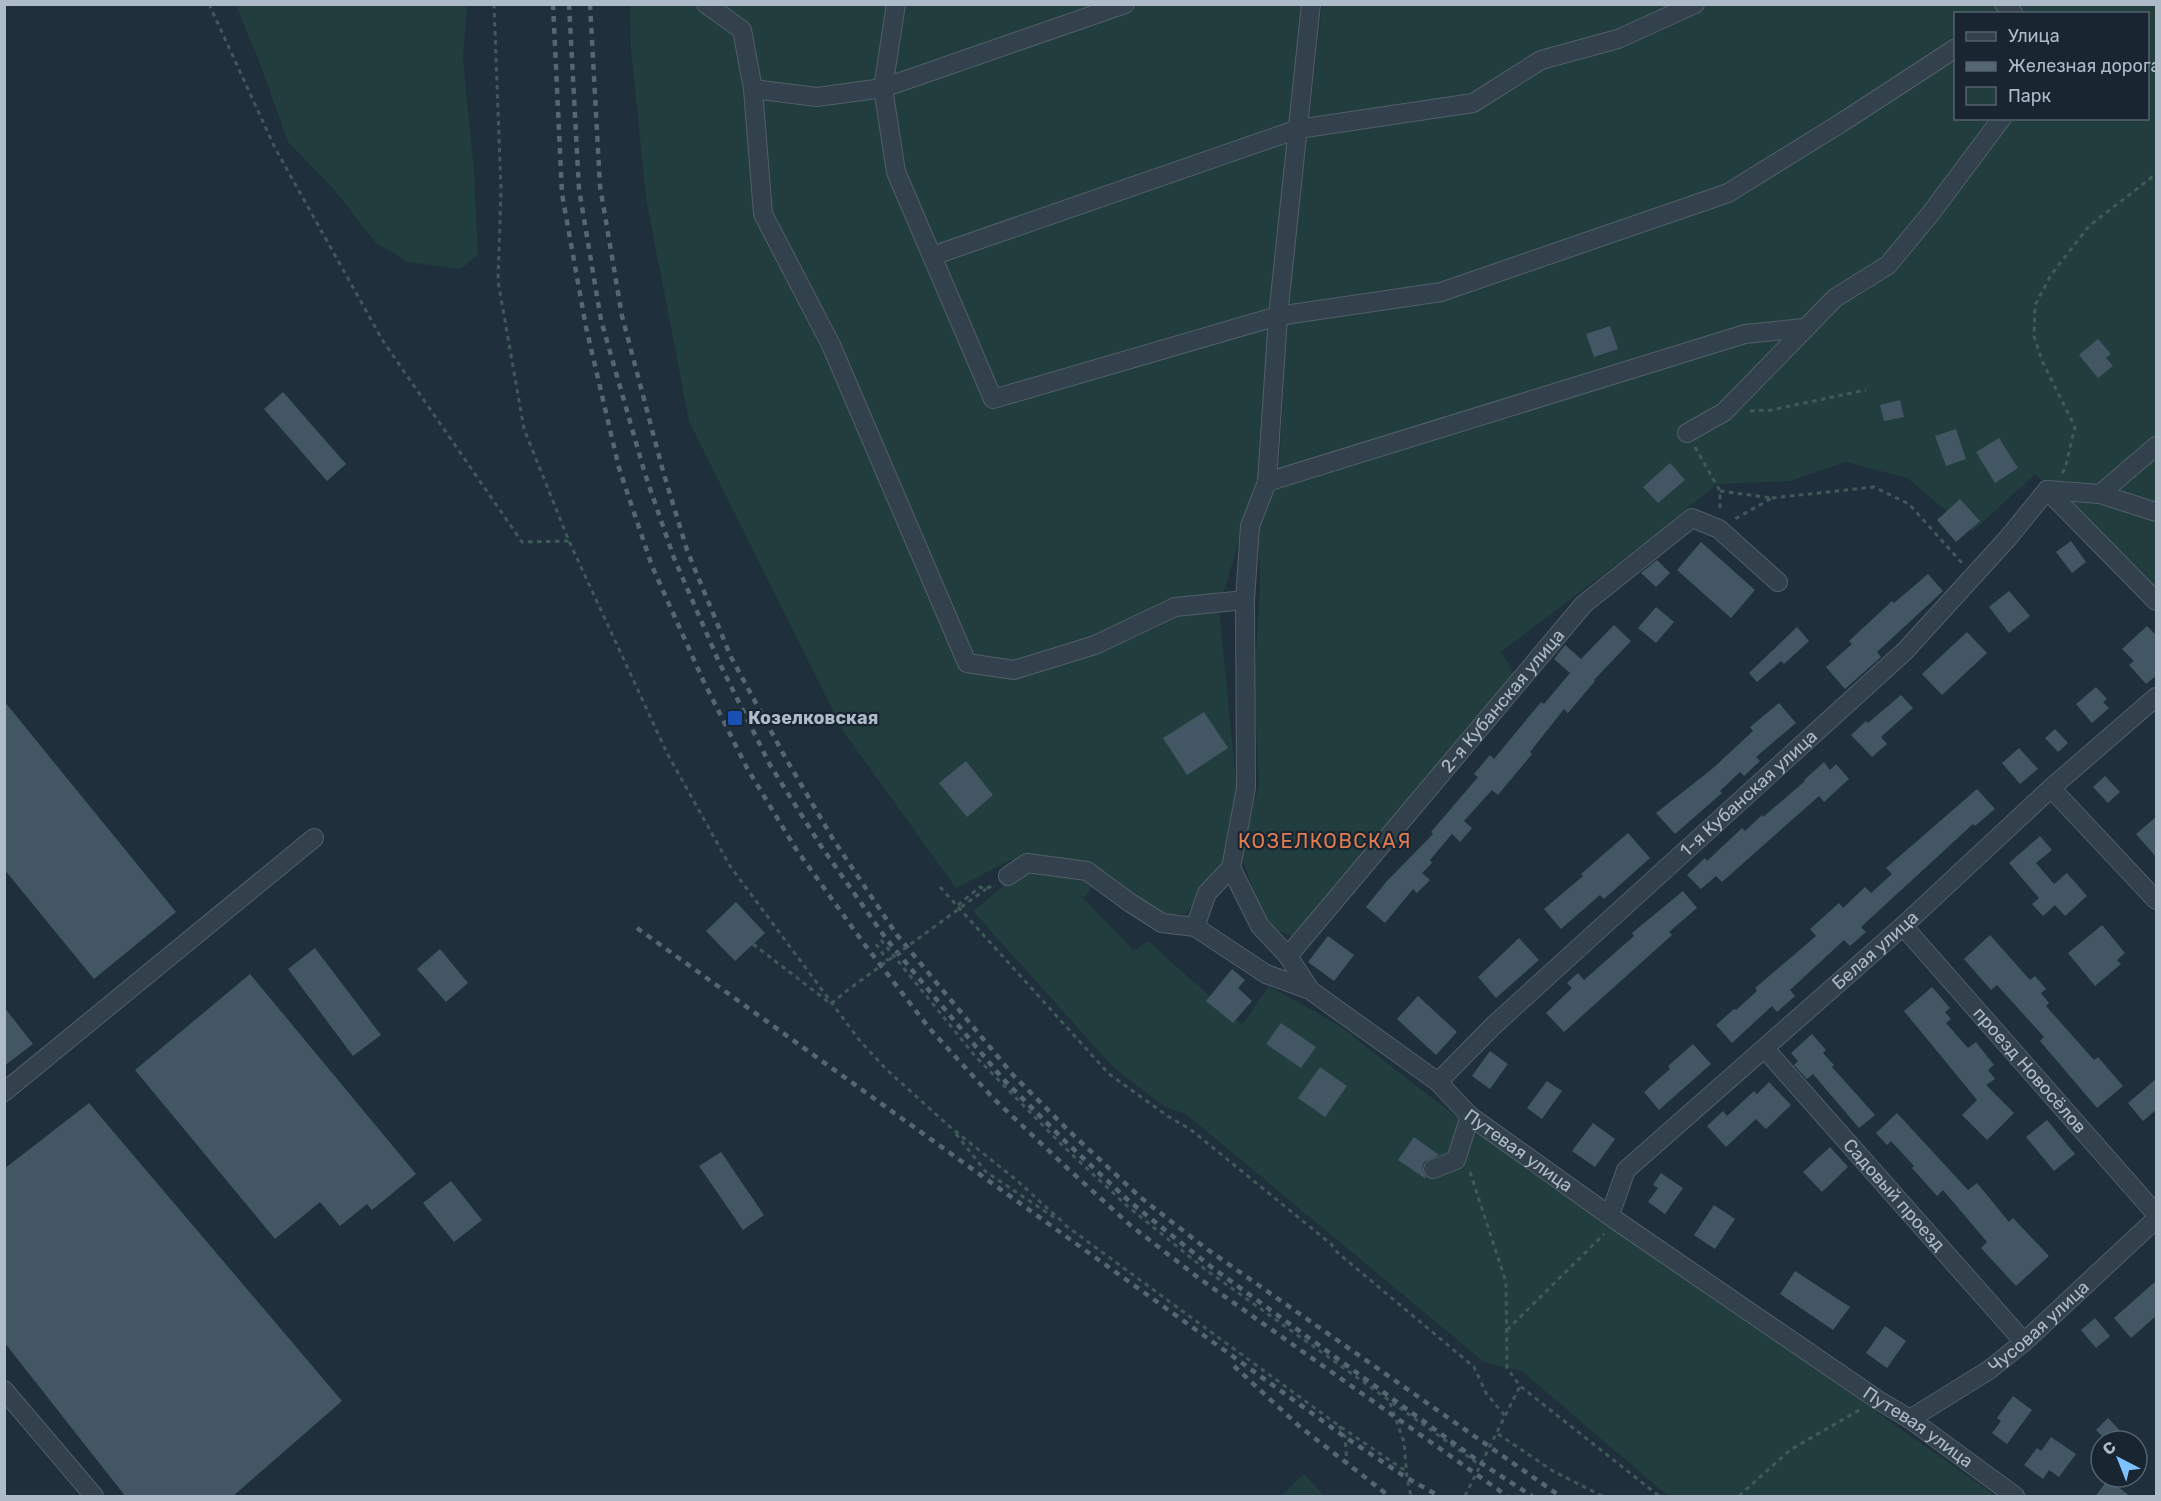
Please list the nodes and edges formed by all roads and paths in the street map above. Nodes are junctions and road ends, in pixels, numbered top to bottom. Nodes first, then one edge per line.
1 (209, 4) edge
2 (495, 4) edge
3 (706, 4) edge
4 (896, 4) edge
5 (1125, 4) edge
6 (1311, 4) edge
7 (1695, 4) edge
8 (1954, 49) edge
9 (884, 88) junction
10 (753, 89) junction
11 (2001, 120) edge
12 (1298, 129) junction
13 (2157, 174) edge
14 (932, 256) junction
15 (1278, 316) junction
16 (1804, 328) junction
17 (1866, 390) dead end
18 (1724, 411) junction
19 (1687, 433) joint
20 (2157, 446) edge
21 (1267, 482) junction
22 (2047, 490) junction
23 (2100, 494) junction
24 (1772, 498) junction
25 (2157, 512) edge
26 (1719, 529) junction
27 (569, 541) junction
28 (1973, 576) junction
29 (1778, 582) dead end
30 (1245, 600) junction
31 (2157, 601) edge
32 (2157, 697) edge
33 (2051, 788) junction
34 (314, 838) dead end
35 (1231, 868) junction
36 (1008, 876) dead end
37 (940, 887) dead end
38 (2157, 900) edge
39 (958, 905) junction
40 (1903, 926) junction
41 (1195, 927) junction
42 (881, 940) dead end
43 (753, 944) dead end
44 (876, 944) dead end
45 (1288, 956) junction
46 (888, 961) junction
47 (1310, 990) junction
48 (831, 1004) junction
49 (1765, 1049) junction
50 (1438, 1082) junction
51 (4, 1092) edge
52 (1470, 1116) junction
53 (950, 1127) junction
54 (1462, 1144) junction
55 (1433, 1169) dead end
56 (2157, 1216) edge
57 (1613, 1218) junction
58 (1065, 1224) junction
59 (1508, 1330) junction
60 (2024, 1342) junction
61 (1520, 1386) junction
62 (4, 1390) edge
63 (1878, 1400) junction
64 (1389, 1401) junction
65 (1505, 1416) junction
66 (1910, 1419) junction
67 (1338, 1425) junction
68 (1498, 1434) junction
69 (1347, 1464) dead end
70 (1480, 1465) junction
71 (1407, 1472) junction
72 (94, 1497) edge
73 (1411, 1497) edge
74 (1465, 1497) edge
75 (1602, 1497) edge
76 (1659, 1497) edge
77 (1739, 1497) edge
78 (2015, 1497) edge

1 - 27 path
2 - 27 path
3 - 10 street
4 - 9 street
5 - 9 street
6 - 12 street
7 - 12 street
8 - 15 street
9 - 10 street
9 - 14 street
10 - 30 street
11 - 16 street
12 - 14 street
12 - 15 street
13 - 22 path
14 - 15 street
15 - 21 street
16 - 18 street
16 - 21 street
17 - 18 path
18 - 19 street
19 - 24 path
20 - 23 street
21 - 30 street
22 - 23 street
22 - 28 street, 1-я Кубанская улица
22 - 31 street
23 - 25 street
24 - 26 path
24 - 28 path
26 - 29 street, 2-я Кубанская улица
26 - 45 street, 2-я Кубанская улица
27 - 48 path
28 - 50 street, 1-я Кубанская улица
30 - 35 street
32 - 33 street, Белая улица
33 - 38 street
33 - 40 street, Белая улица
34 - 51 street
35 - 41 street
35 - 45 street
36 - 41 street, Путевая улица
37 - 39 path
39 - 46 path, bridge
39 - 65 path
40 - 49 street, Белая улица
40 - 56 street, проезд Новосёлов
41 - 47 street, Путевая улица
42 - 64 path
43 - 48 path
44 - 46 path
45 - 47 street
46 - 48 path, bridge
47 - 50 street, Путевая улица
48 - 53 path
49 - 57 street, Белая улица
49 - 60 street, Садовый проезд
50 - 52 street, Путевая улица
52 - 54 street
52 - 57 street, Путевая улица
53 - 58 path
53 - 58 path
54 - 55 street
54 - 59 path
56 - 60 street, Чусовая улица
57 - 59 path
57 - 63 street, Путевая улица
58 - 67 path
59 - 61 path
60 - 66 street, Чусовая улица
61 - 65 path
61 - 76 path
62 - 72 street
63 - 66 street, Путевая улица
63 - 77 path
64 - 70 path
64 - 71 path
65 - 68 path
66 - 78 street, Путевая улица
67 - 69 path
67 - 71 path
68 - 70 path
68 - 75 path
70 - 74 path
71 - 73 path

